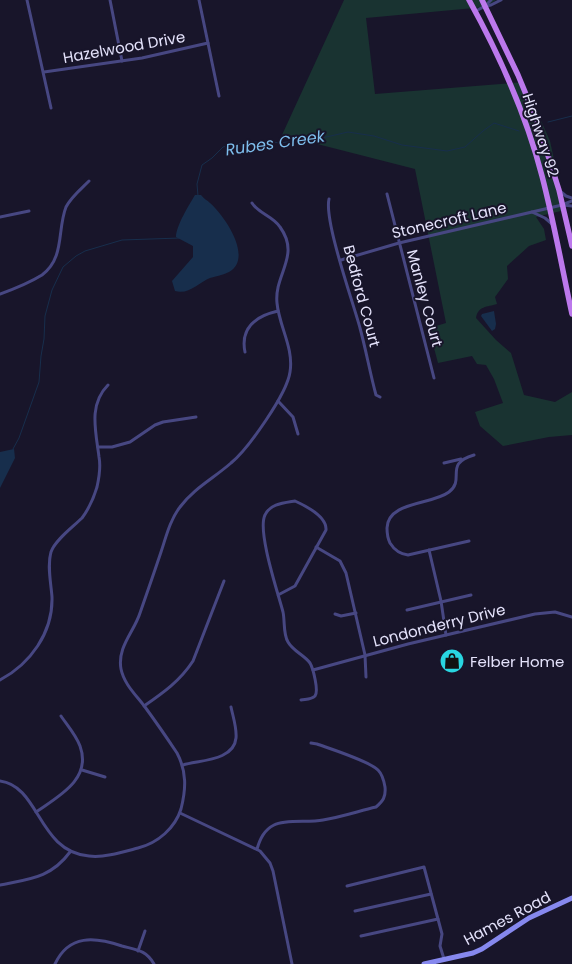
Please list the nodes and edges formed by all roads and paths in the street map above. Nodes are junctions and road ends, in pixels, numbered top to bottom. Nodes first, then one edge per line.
1 (27, 0) edge
2 (110, 0) edge
3 (199, 0) edge
4 (469, 0) edge
5 (491, 0) edge
6 (501, 0) edge
7 (484, 3) edge
8 (475, 11) junction
9 (208, 44) junction
10 (122, 61) junction
11 (44, 72) junction
12 (219, 96) dead end
13 (51, 108) dead end
14 (89, 181) dead end
15 (559, 190) junction
16 (387, 194) dead end
17 (329, 199) dead end
18 (572, 200) edge
19 (252, 203) dead end
20 (562, 205) junction
21 (572, 206) edge
22 (550, 208) junction
23 (28, 211) dead end
24 (532, 212) junction
25 (0, 217) edge
26 (553, 226) junction
27 (399, 243) junction
28 (572, 246) edge
29 (341, 260) junction
30 (0, 294) edge
31 (278, 311) junction
32 (572, 314) edge
33 (245, 352) dead end
34 (434, 378) dead end
35 (108, 384) dead end
36 (380, 397) dead end
37 (278, 401) junction
38 (196, 417) dead end
39 (298, 434) dead end
40 (98, 447) junction
41 (474, 455) dead end
42 (462, 459) junction
43 (444, 463) dead end
44 (469, 541) dead end
45 (316, 547) junction
46 (429, 550) junction
47 (224, 581) dead end
48 (278, 595) junction
49 (471, 595) dead end
50 (441, 602) junction
51 (407, 610) dead end
52 (356, 613) junction
53 (335, 614) dead end
54 (572, 616) edge
55 (446, 635) junction
56 (365, 655) junction
57 (313, 670) junction
58 (366, 677) dead end
59 (0, 680) edge
60 (301, 700) dead end
61 (144, 706) junction
62 (231, 707) dead end
63 (61, 716) dead end
64 (310, 743) dead end
65 (183, 765) junction
66 (82, 770) junction
67 (105, 777) dead end
68 (0, 781) edge
69 (36, 812) junction
70 (180, 812) junction
71 (256, 849) junction
72 (70, 852) junction
73 (0, 884) edge
74 (346, 886) dead end
75 (431, 894) junction
76 (572, 898) edge
77 (355, 912) dead end
78 (438, 919) junction
79 (145, 931) dead end
80 (361, 936) dead end
81 (138, 950) junction
82 (444, 959) junction
83 (55, 964) edge
84 (154, 964) edge
85 (292, 964) edge
86 (424, 964) edge

1 - 11 street
2 - 10 street
3 - 9 street
4 - 8 main road, Highway 92
5 - 7 street
6 - 7 street
7 - 8 street
7 - 15 main road, Highway 92
8 - 22 main road, Highway 92
9 - 10 street, Hazelwood Drive
9 - 12 street
10 - 11 street, Hazelwood Drive
11 - 13 street
14 - 30 street
15 - 18 street
15 - 20 main road, Highway 92
16 - 27 street, Manley Court
17 - 29 street, Bedford Court
18 - 20 street
19 - 31 street
20 - 21 street
20 - 22 street, Stonecroft Lane
20 - 28 main road, Highway 92
22 - 24 street, Stonecroft Lane
22 - 26 main road, Highway 92
23 - 25 street
24 - 26 street
24 - 27 street, Stonecroft Lane
26 - 32 main road, Highway 92
27 - 29 street, Stonecroft Lane
27 - 34 street, Manley Court
29 - 36 street, Bedford Court
31 - 33 street
31 - 37 street
35 - 40 street
37 - 39 street
37 - 61 street
38 - 40 street
40 - 59 street
41 - 42 street
42 - 43 street
42 - 46 street
44 - 46 street
45 - 48 street
45 - 48 street
45 - 52 street
46 - 50 street
47 - 61 street
48 - 57 street
49 - 50 street
50 - 51 street
50 - 55 street
52 - 53 street
52 - 56 street
54 - 55 street, Londonderry Drive
55 - 56 street, Londonderry Drive
56 - 57 street, Londonderry Drive
56 - 58 street
57 - 60 street
61 - 65 street
62 - 65 street
63 - 66 street
64 - 71 street
65 - 70 street
66 - 67 street
66 - 69 street
68 - 69 street
69 - 72 street
70 - 71 street
70 - 72 street
71 - 85 street
72 - 73 street
74 - 75 street
75 - 77 street
75 - 78 street
76 - 82 street, Hames Road
78 - 80 street
78 - 82 street
79 - 81 street
81 - 83 street
81 - 84 street
82 - 86 street, Hames Road

